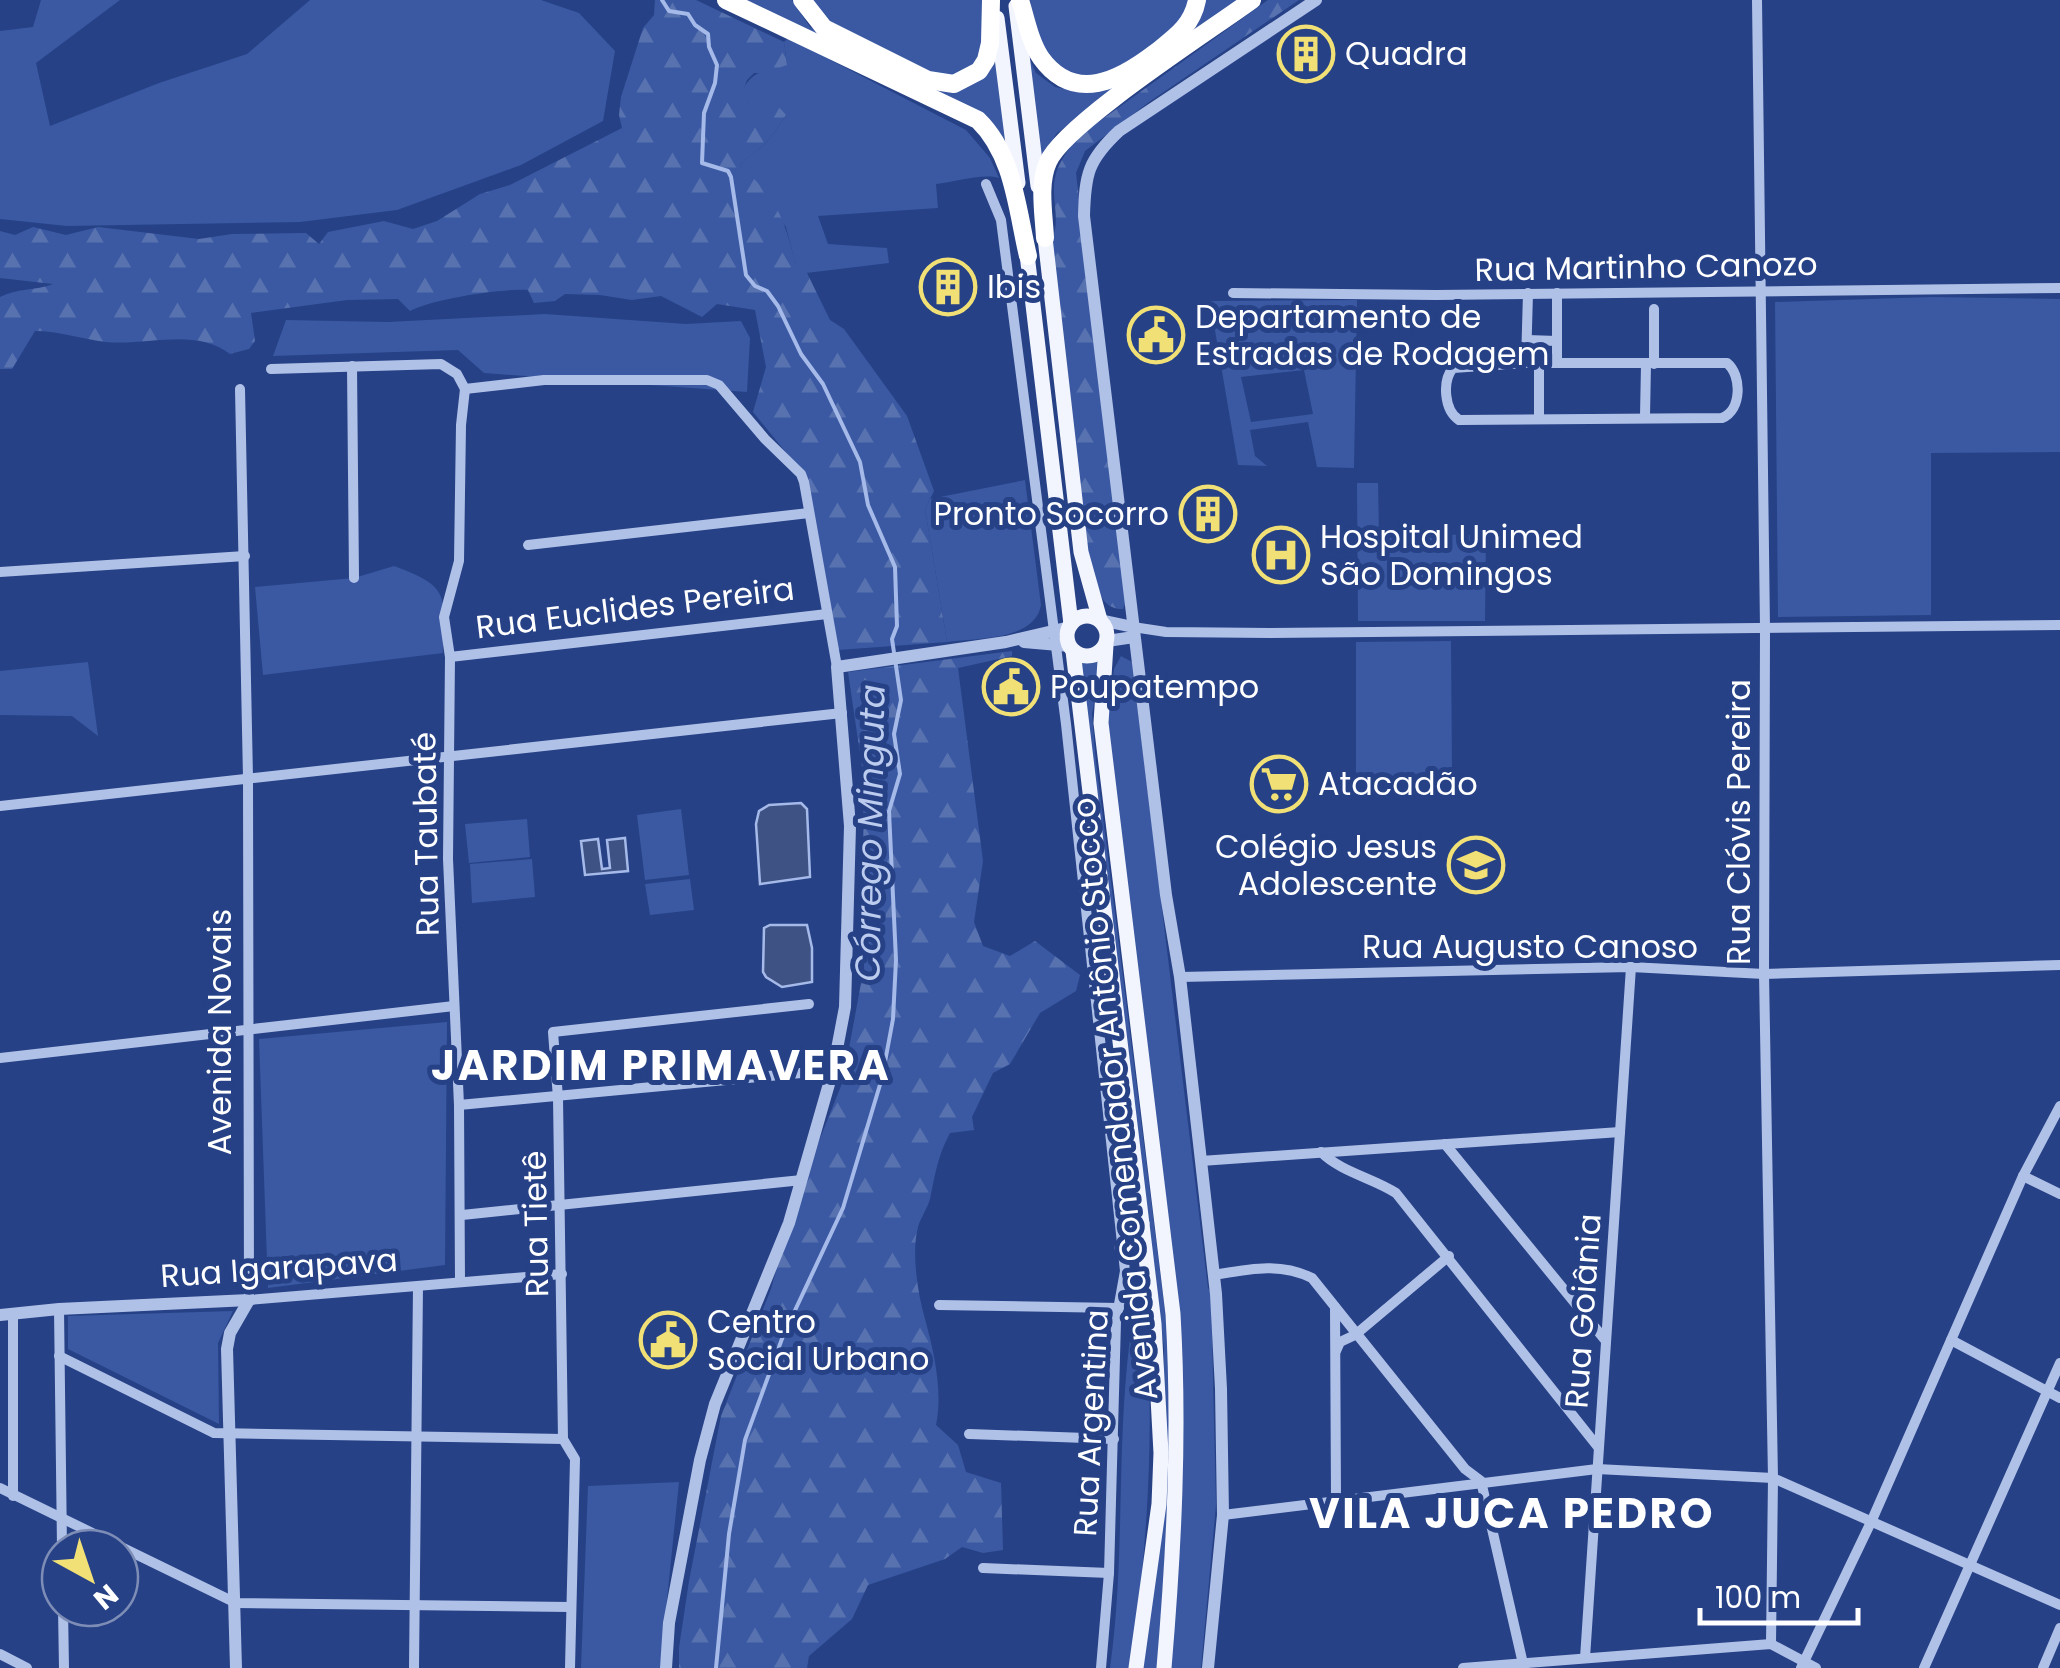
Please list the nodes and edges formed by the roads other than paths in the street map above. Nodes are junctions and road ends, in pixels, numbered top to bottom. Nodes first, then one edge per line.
1 (726, 0) edge
2 (802, 0) edge
3 (993, 0) edge
4 (1018, 0) edge
5 (1197, 0) edge
6 (1252, 0) edge
7 (1316, 0) edge
8 (1757, 0) edge
9 (986, 184) dead end
10 (1045, 238) junction
11 (1028, 256) junction
12 (2060, 288) edge
13 (1759, 289) junction
14 (1232, 293) dead end
15 (1558, 293) junction
16 (1528, 294) junction
17 (1654, 309) dead end
18 (1527, 340) junction
19 (1557, 340) junction
20 (1526, 363) junction
21 (1539, 363) junction
22 (1557, 363) junction
23 (1650, 364) junction
24 (352, 366) junction
25 (271, 370) dead end
26 (465, 389) junction
27 (240, 390) dead end
28 (1645, 416) junction
29 (1539, 418) junction
30 (809, 513) junction
31 (528, 545) dead end
32 (245, 556) junction
33 (0, 572) edge
34 (354, 578) dead end
35 (826, 614) junction
36 (1100, 620) junction
37 (2060, 624) edge
38 (1765, 628) junction
39 (1133, 632) junction
40 (1065, 637) junction
41 (1106, 643) junction
42 (450, 657) junction
43 (837, 667) junction
44 (842, 713) junction
45 (449, 759) junction
46 (248, 778) junction
47 (0, 806) edge
48 (2060, 965) edge
49 (1631, 967) junction
50 (1764, 974) junction
51 (1180, 977) junction
52 (809, 1004) dead end
53 (454, 1006) junction
54 (248, 1032) junction
55 (0, 1058) edge
56 (833, 1070) junction
57 (558, 1098) junction
58 (459, 1105) junction
59 (2060, 1106) edge
60 (1620, 1132) junction
61 (1446, 1144) junction
62 (1321, 1152) junction
63 (1201, 1161) junction
64 (2024, 1176) junction
65 (802, 1180) junction
66 (2060, 1194) edge
67 (561, 1204) junction
68 (462, 1216) junction
69 (1142, 1223) junction
70 (1122, 1248) junction
71 (1449, 1256) junction
72 (562, 1274) junction
73 (1214, 1276) junction
74 (460, 1281) junction
75 (418, 1286) junction
76 (249, 1300) junction
77 (940, 1305) dead end
78 (1335, 1307) junction
79 (59, 1308) junction
80 (1119, 1308) junction
81 (7, 1314) edge
82 (1355, 1335) junction
83 (1951, 1340) junction
84 (1606, 1341) junction
85 (1336, 1353) junction
86 (59, 1356) junction
87 (2060, 1363) edge
88 (2048, 1391) junction
89 (2060, 1398) edge
90 (969, 1434) dead end
91 (230, 1435) junction
92 (416, 1438) junction
93 (563, 1439) junction
94 (1114, 1439) junction
95 (1598, 1447) junction
96 (1596, 1468) junction
97 (1773, 1478) junction
98 (1481, 1482) junction
99 (0, 1488) edge
100 (13, 1496) junction
101 (1336, 1499) junction
102 (1222, 1515) junction
103 (61, 1518) junction
104 (1872, 1520) junction
105 (61, 1528) edge
106 (1971, 1564) junction
107 (983, 1568) dead end
108 (1109, 1573) junction
109 (236, 1603) junction
110 (414, 1604) junction
111 (2060, 1605) edge
112 (570, 1606) junction
113 (63, 1628) edge
114 (2060, 1628) edge
115 (1771, 1644) junction
116 (0, 1654) edge
117 (1646, 1654) junction
118 (1586, 1658) junction
119 (1802, 1665) edge
120 (1524, 1666) edge
121 (27, 1668) edge
122 (64, 1668) edge
123 (236, 1668) edge
124 (414, 1668) edge
125 (570, 1668) edge
126 (666, 1668) edge
127 (1101, 1668) edge
128 (1136, 1668) edge
129 (1164, 1668) edge
130 (1208, 1668) edge
131 (1464, 1668) edge
132 (1648, 1668) edge
133 (1816, 1668) edge
134 (1924, 1668) edge
135 (2044, 1668) edge

1 - 11 highway
2 - 3 highway
3 - 11 main road, Avenida Comendador Antônio Stocco
4 - 5 highway
4 - 10 main road
6 - 10 highway
7 - 39 street
8 - 13 street, Rua Clóvis Pereira
9 - 40 street, Rua Argentina
10 - 36 main road
11 - 40 main road, Avenida Comendador Antônio Stocco
12 - 13 street, Rua Martinho Canozo
13 - 15 street, Rua Martinho Canozo
13 - 38 street, Rua Clóvis Pereira
14 - 16 street, Rua Martinho Canozo
15 - 16 street, Rua Martinho Canozo
15 - 19 street
16 - 18 street
17 - 23 street
18 - 19 street
18 - 20 street
19 - 22 street
20 - 21 street
20 - 29 street
21 - 22 street
21 - 29 street
22 - 23 street
23 - 28 street
23 - 28 street
24 - 25 street
24 - 26 street
24 - 34 street
26 - 30 street
26 - 42 street, Rua Taubaté
27 - 32 street, Avenida Novais
28 - 29 street
30 - 31 street
30 - 35 street
32 - 33 street
32 - 46 street, Avenida Novais
35 - 42 street, Rua Euclides Pereira
35 - 43 street
36 - 39 street
36 - 40 main road
36 - 41 main road
37 - 38 street
38 - 39 street
38 - 50 street, Rua Clóvis Pereira
39 - 41 street
39 - 51 street
40 - 41 main road
40 - 43 street
40 - 69 main road, Avenida Comendador Antônio Stocco
40 - 70 street, Rua Argentina
41 - 129 main road, Avenida Comendador Antônio Stocco
42 - 45 street, Rua Taubaté
43 - 44 street
44 - 45 street
44 - 56 street
45 - 46 street
45 - 53 street, Rua Taubaté
46 - 47 street
46 - 54 street, Avenida Novais
48 - 50 street, Rua Augusto Canoso
49 - 50 street, Rua Augusto Canoso
49 - 51 street, Rua Augusto Canoso
49 - 60 street, Rua Goiânia
50 - 97 street, Rua Clóvis Pereira
51 - 63 street
52 - 57 street, Rua Tietê
53 - 54 street
53 - 58 street, Rua Taubaté
54 - 55 street
54 - 76 street, Avenida Novais
56 - 57 street
56 - 65 street
57 - 58 street
57 - 67 street, Rua Tietê
58 - 68 street, Rua Taubaté
59 - 64 street
60 - 61 street
60 - 84 street, Rua Goiânia
61 - 62 street
61 - 84 street
62 - 63 street
62 - 71 street
63 - 73 street
64 - 66 street
64 - 83 street
65 - 67 street
65 - 126 street
67 - 68 street
67 - 72 street, Rua Tietê
68 - 74 street, Rua Taubaté
69 - 70 main road
69 - 128 main road, Avenida Comendador Antônio Stocco
70 - 80 street, Rua Argentina
71 - 82 street
71 - 95 street
72 - 74 street, Rua Igarapava
72 - 93 street, Rua Tietê
73 - 78 street
73 - 102 street
74 - 75 street, Rua Igarapava
75 - 76 street, Rua Igarapava
75 - 92 street
76 - 79 street, Rua Igarapava
76 - 91 street, Avenida Novais
77 - 80 street
78 - 82 street
78 - 85 street
79 - 81 street, Rua Igarapava
79 - 86 street
80 - 94 street, Rua Argentina
81 - 100 street
82 - 85 street
82 - 98 street
83 - 88 street
83 - 104 street
84 - 95 street, Rua Goiânia
85 - 101 street
86 - 91 street
86 - 103 street
87 - 88 street
88 - 89 street
88 - 106 street
90 - 94 street
91 - 92 street
91 - 109 street, Avenida Novais
92 - 93 street
92 - 110 street
93 - 112 street, Rua Tietê
94 - 108 street, Rua Argentina
95 - 96 street, Rua Goiânia
96 - 97 street
96 - 98 street
96 - 118 street, Rua Goiânia
97 - 104 street
97 - 115 street, Rua Clóvis Pereira
98 - 101 street
98 - 120 street
99 - 100 street
100 - 103 street
101 - 102 street
102 - 130 street
103 - 105 street
103 - 109 street
104 - 106 street
104 - 119 street
106 - 111 street
106 - 134 street
107 - 108 street
108 - 127 street, Rua Argentina
109 - 110 street
109 - 123 street, Avenida Novais
110 - 112 street
110 - 124 street
112 - 125 street, Rua Tietê
113 - 122 street
114 - 135 street
115 - 117 street
115 - 119 street
116 - 121 street
117 - 118 street
117 - 132 street
118 - 120 street
119 - 133 street
120 - 131 street

